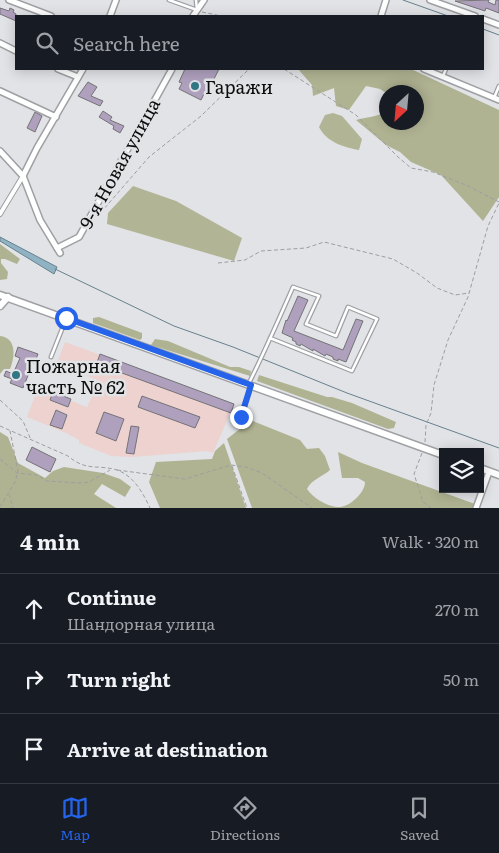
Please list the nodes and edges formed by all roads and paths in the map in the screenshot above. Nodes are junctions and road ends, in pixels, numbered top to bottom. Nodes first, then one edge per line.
1 (9, 0) edge
2 (116, 0) edge
3 (171, 0) edge
4 (196, 0) edge
5 (204, 0) edge
6 (386, 0) edge
7 (430, 0) edge
8 (451, 0) edge
9 (448, 7) junction
10 (197, 10) junction
11 (48, 15) edge
12 (110, 15) edge
13 (194, 15) edge
14 (217, 15) edge
15 (381, 15) edge
16 (472, 15) edge
17 (484, 19) edge
18 (499, 25) edge
19 (0, 44) edge
20 (15, 51) edge
21 (60, 70) edge
22 (82, 70) edge
23 (171, 70) edge
24 (247, 70) edge
25 (286, 70) edge
26 (427, 70) edge
27 (446, 70) edge
28 (443, 76) junction
29 (78, 77) junction
30 (499, 86) edge
31 (0, 91) edge
32 (497, 99) edge
33 (56, 117) junction
34 (0, 151) edge
35 (23, 176) junction
36 (499, 202) edge
37 (0, 214) edge
38 (92, 222) dead end
39 (218, 263) dead end
40 (470, 293) junction
41 (0, 294) edge
42 (8, 297) junction
43 (0, 306) edge
44 (66, 318) junction
45 (270, 338) junction
46 (51, 357) dead end
47 (250, 385) junction
48 (0, 400) edge
49 (238, 417) dead end
50 (0, 426) edge
51 (10, 430) junction
52 (31, 440) junction
53 (424, 448) junction
54 (439, 454) edge
55 (0, 460) edge
56 (231, 465) junction
57 (111, 469) junction
58 (117, 470) junction
59 (484, 470) edge
60 (489, 472) junction
61 (17, 474) junction
62 (499, 475) edge
63 (8, 494) junction
64 (0, 507) edge
65 (13, 508) edge
66 (150, 508) edge
67 (247, 508) edge
68 (312, 508) edge
69 (431, 508) edge
70 (476, 508) edge

1 - 11 street
2 - 12 street
3 - 10 lane
4 - 10 lane
5 - 10 street
6 - 15 street
7 - 9 street
8 - 9 lane
9 - 16 street
10 - 13 street
10 - 14 path
17 - 18 street
19 - 20 street
21 - 29 street
22 - 29 street
23 - 35 street, 9-я Новая улица
24 - 38 path
25 - 36 path
26 - 28 street
27 - 28 lane
28 - 32 street
29 - 33 street
30 - 32 lane
31 - 33 street
33 - 35 street
34 - 35 street
35 - 37 street
36 - 40 path
39 - 40 path
40 - 53 path
41 - 42 street
42 - 43 street
42 - 44 street
44 - 46 lane
44 - 47 street
45 - 45 lane
45 - 47 lane
47 - 49 lane
47 - 53 street
48 - 52 path
50 - 51 path
51 - 52 path
51 - 61 path
52 - 57 path
53 - 54 street
53 - 69 path
55 - 61 path
56 - 58 path
56 - 67 path
56 - 68 path
57 - 58 path
57 - 61 path
58 - 66 path
59 - 60 street
60 - 62 street
60 - 70 street
61 - 63 path
63 - 64 path
63 - 65 path

